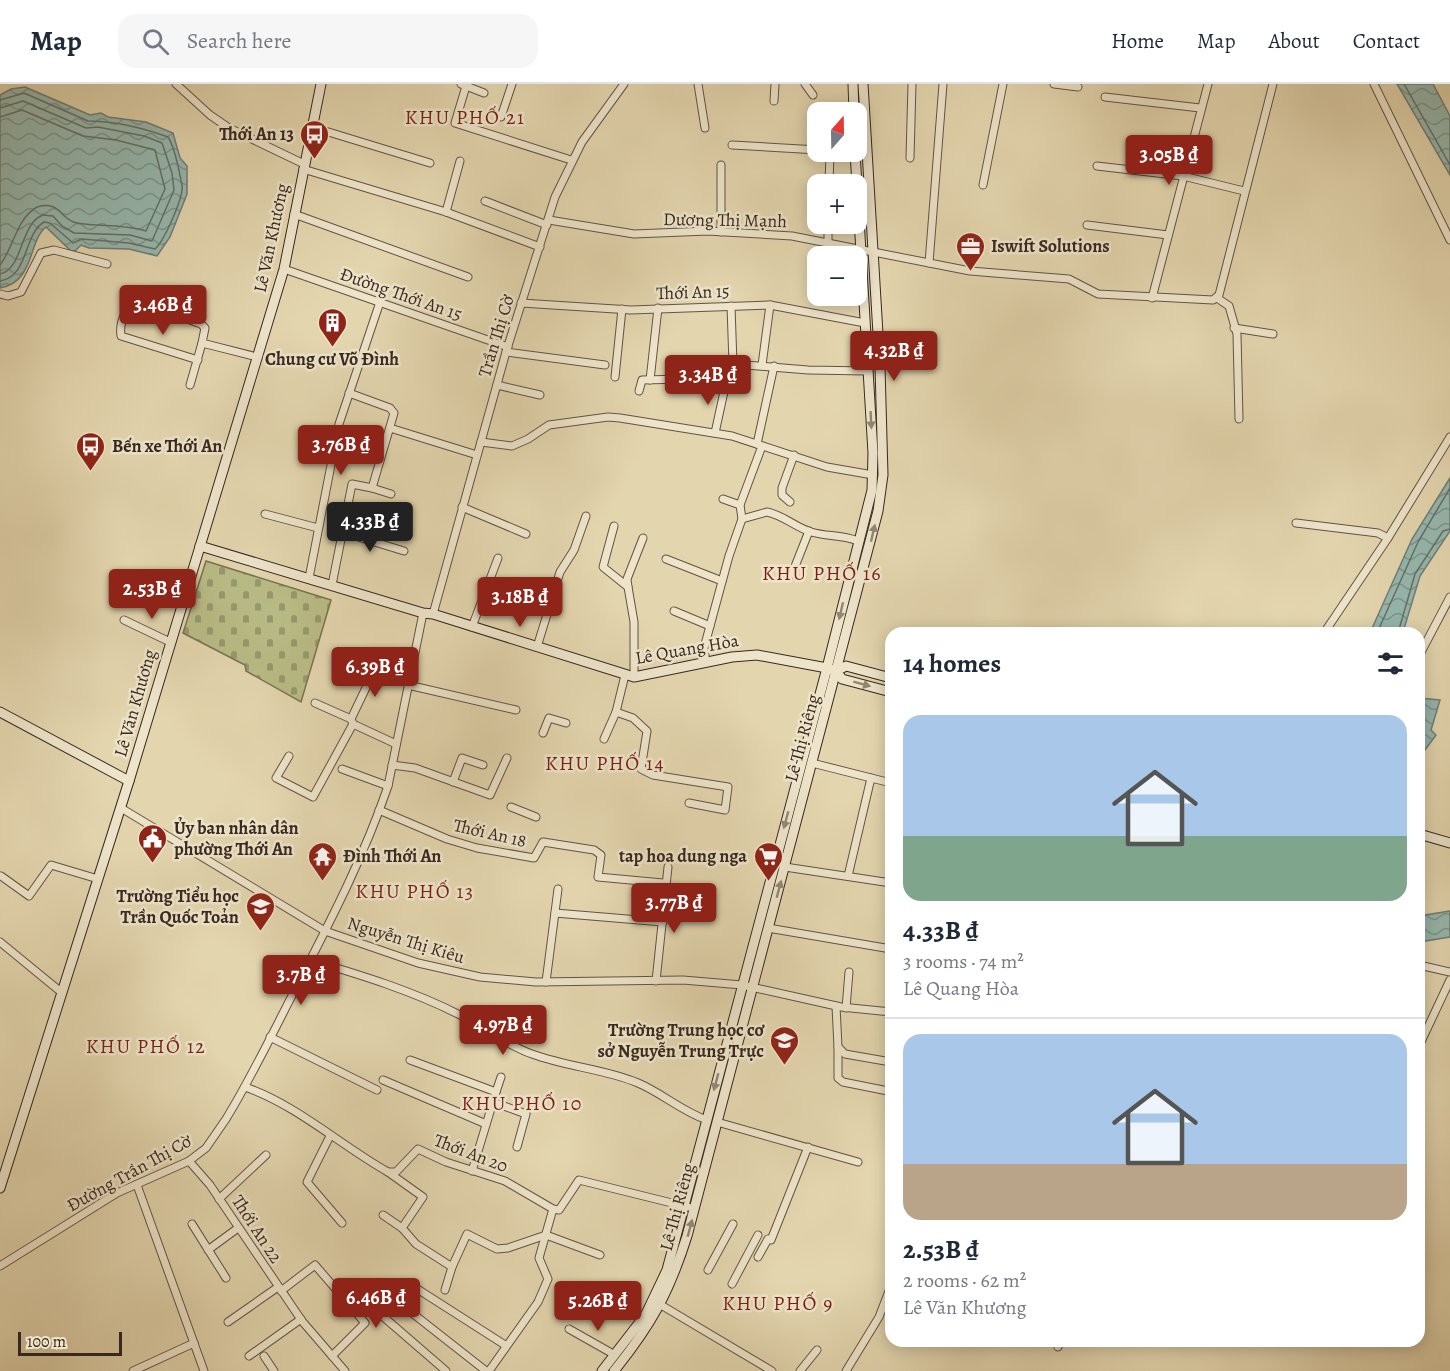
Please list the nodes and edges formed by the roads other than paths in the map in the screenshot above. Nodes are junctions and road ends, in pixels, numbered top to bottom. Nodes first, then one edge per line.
1 (176, 84) edge
2 (321, 84) edge
3 (512, 84) edge
4 (624, 84) edge
5 (698, 84) edge
6 (775, 84) edge
7 (805, 84) edge
8 (853, 84) edge
9 (863, 84) edge
10 (912, 84) edge
11 (943, 84) edge
12 (1003, 84) edge
13 (1054, 84) edge
14 (1208, 84) edge
15 (1273, 84) edge
16 (1374, 84) edge
17 (464, 85) edge
18 (1078, 87) dead end
19 (484, 93) dead end
20 (813, 95) dead end
21 (1105, 97) dead end
22 (774, 101) dead end
23 (854, 102) edge
24 (1200, 108) junction
25 (501, 117) dead end
26 (312, 127) junction
27 (705, 128) dead end
28 (732, 145) dead end
29 (807, 149) edge
30 (910, 158) dead end
31 (571, 160) junction
32 (460, 161) dead end
33 (856, 162) edge
34 (430, 163) dead end
35 (721, 165) dead end
36 (1096, 166) dead end
37 (303, 167) junction
38 (1183, 176) junction
39 (983, 185) dead end
40 (1244, 190) junction
41 (485, 201) dead end
42 (446, 213) junction
43 (294, 214) junction
44 (548, 222) junction
45 (1087, 225) dead end
46 (721, 232) junction
47 (828, 234) edge
48 (1168, 235) junction
49 (1450, 240) edge
50 (828, 243) junction
51 (844, 246) edge
52 (861, 246) edge
53 (540, 248) junction
54 (867, 251) edge
55 (872, 252) junction
56 (929, 263) junction
57 (107, 264) dead end
58 (284, 269) junction
59 (468, 277) dead end
60 (0, 294) edge
61 (1152, 298) junction
62 (1217, 298) junction
63 (380, 302) junction
64 (521, 303) junction
65 (770, 305) junction
66 (730, 306) junction
67 (864, 306) edge
68 (658, 308) junction
69 (622, 309) junction
70 (865, 323) junction
71 (1234, 328) junction
72 (1272, 334) dead end
73 (202, 343) junction
74 (507, 350) junction
75 (257, 357) junction
76 (198, 360) junction
77 (733, 364) junction
78 (605, 365) dead end
79 (762, 365) junction
80 (774, 366) junction
81 (868, 371) junction
82 (615, 377) dead end
83 (650, 380) junction
84 (190, 385) dead end
85 (497, 385) junction
86 (726, 385) junction
87 (639, 391) dead end
88 (350, 393) junction
89 (540, 395) dead end
90 (1239, 419) dead end
91 (390, 428) junction
92 (715, 433) junction
93 (1450, 437) edge
94 (481, 442) junction
95 (759, 445) junction
96 (477, 455) junction
97 (794, 455) junction
98 (873, 475) junction
99 (372, 488) junction
100 (391, 494) dead end
101 (723, 500) dead end
102 (790, 502) dead end
103 (740, 505) junction
104 (462, 507) junction
105 (265, 514) dead end
106 (586, 516) dead end
107 (742, 519) junction
108 (1296, 524) dead end
109 (614, 526) dead end
110 (318, 528) junction
111 (809, 531) junction
112 (342, 532) junction
113 (526, 534) dead end
114 (643, 538) dead end
115 (1388, 538) junction
116 (858, 541) junction
117 (200, 546) junction
118 (404, 551) dead end
119 (498, 558) dead end
120 (666, 559) dead end
121 (792, 574) dead end
122 (309, 578) junction
123 (722, 581) junction
124 (332, 585) junction
125 (628, 587) junction
126 (1450, 597) edge
127 (674, 610) dead end
128 (428, 614) junction
129 (124, 620) dead end
130 (710, 626) junction
131 (472, 627) junction
132 (1328, 627) edge
133 (170, 642) junction
134 (1425, 645) edge
135 (537, 647) junction
136 (706, 663) junction
137 (832, 669) junction
138 (374, 671) dead end
139 (630, 676) junction
140 (885, 676) edge
141 (408, 685) junction
142 (885, 690) edge
143 (315, 703) dead end
144 (516, 710) dead end
145 (0, 712) edge
146 (616, 712) junction
147 (352, 721) junction
148 (566, 723) dead end
149 (543, 733) dead end
150 (604, 739) dead end
151 (396, 744) junction
152 (289, 756) dead end
153 (507, 758) dead end
154 (812, 763) junction
155 (392, 765) junction
156 (483, 765) dead end
157 (342, 769) dead end
158 (871, 778) junction
159 (129, 782) junction
160 (453, 782) junction
161 (885, 782) edge
162 (388, 786) junction
163 (689, 803) dead end
164 (511, 807) dead end
165 (121, 808) junction
166 (380, 810) junction
167 (536, 817) dead end
168 (1425, 836) edge
169 (1450, 843) edge
170 (668, 867) dead end
171 (785, 867) junction
172 (1, 876) edge
173 (848, 876) junction
174 (98, 879) junction
175 (885, 882) edge
176 (665, 886) junction
177 (558, 889) dead end
178 (555, 913) junction
179 (663, 922) junction
180 (768, 928) junction
181 (325, 931) junction
182 (0, 942) edge
183 (885, 948) edge
184 (310, 960) junction
185 (1425, 966) edge
186 (849, 972) dead end
187 (1450, 972) edge
188 (1450, 980) edge
189 (656, 981) junction
190 (546, 982) junction
191 (742, 985) junction
192 (753, 986) junction
193 (61, 992) junction
194 (836, 1006) junction
195 (846, 1008) junction
196 (885, 1011) edge
197 (1425, 1033) edge
198 (270, 1037) junction
199 (838, 1047) junction
200 (410, 1060) dead end
201 (885, 1061) edge
202 (501, 1077) dead end
203 (382, 1080) dead end
204 (245, 1087) junction
205 (377, 1090) dead end
206 (885, 1090) edge
207 (496, 1092) junction
208 (493, 1102) junction
209 (712, 1121) junction
210 (486, 1124) junction
211 (330, 1136) junction
212 (517, 1147) dead end
213 (808, 1147) junction
214 (266, 1155) dead end
215 (189, 1161) junction
216 (858, 1162) dead end
217 (472, 1171) junction
218 (388, 1173) junction
219 (137, 1185) junction
220 (0, 1188) edge
221 (219, 1199) junction
222 (690, 1207) junction
223 (553, 1209) junction
224 (383, 1215) dead end
225 (342, 1223) dead end
226 (192, 1224) dead end
227 (733, 1224) dead end
228 (402, 1227) junction
229 (238, 1228) junction
230 (546, 1235) junction
231 (758, 1235) dead end
232 (208, 1250) junction
233 (600, 1255) dead end
234 (758, 1257) dead end
235 (0, 1266) edge
236 (452, 1268) junction
237 (708, 1269) dead end
238 (225, 1278) dead end
239 (732, 1284) dead end
240 (279, 1289) junction
241 (445, 1290) dead end
242 (393, 1298) junction
243 (885, 1301) edge
244 (661, 1305) junction
245 (301, 1319) junction
246 (228, 1322) dead end
247 (569, 1329) dead end
248 (194, 1344) junction
249 (505, 1346) junction
250 (817, 1350) dead end
251 (615, 1355) junction
252 (249, 1356) dead end
253 (264, 1356) dead end
254 (332, 1356) junction
255 (342, 1368) edge
256 (133, 1371) edge
257 (204, 1371) edge
258 (274, 1371) edge
259 (333, 1371) edge
260 (446, 1371) edge
261 (487, 1371) edge
262 (602, 1371) edge
263 (614, 1371) edge
264 (772, 1371) edge
265 (800, 1371) edge
266 (846, 1371) edge

1 - 37 street
2 - 26 street, Lê Văn Khương
3 - 25 street
4 - 31 street, Trần Thị Cờ
5 - 27 street
6 - 22 street
7 - 20 street
8 - 23 street
9 - 55 street, Lê Thị Riêng
10 - 30 street
11 - 56 street
12 - 39 street
13 - 18 street
14 - 24 street
15 - 40 street
16 - 49 street
17 - 19 street
17 - 31 street
21 - 24 street
24 - 38 street
26 - 34 street
26 - 37 street, Lê Văn Khương
28 - 29 street
31 - 44 street, Trần Thị Cờ
32 - 42 street
33 - 52 street, Lê Thị Riêng
35 - 46 street
36 - 38 street
37 - 42 street
37 - 43 street, Lê Văn Khương
38 - 40 street
38 - 48 street
40 - 62 street
41 - 44 street, Dương Thị Mạnh
42 - 53 street
43 - 58 street, Lê Văn Khương
43 - 59 street
44 - 46 street, Dương Thị Mạnh
44 - 53 street, Trần Thị Cờ
45 - 48 street
46 - 50 street, Dương Thị Mạnh
47 - 50 street
48 - 61 street
50 - 51 street, Dương Thị Mạnh
53 - 64 street, Trần Thị Cờ
54 - 55 street, Dương Thị Mạnh
55 - 56 street, Dương Thị Mạnh
137 -> 55 street, Lê Thị Riêng
56 - 61 street, Dương Thị Mạnh
57 - 60 street
58 - 63 street, Đường Thới An 15
58 - 75 street, Lê Văn Khương
61 - 62 street, Dương Thị Mạnh
62 - 71 street
63 - 74 street, Đường Thới An 15
63 - 88 street
64 - 69 street, Thới An 15
64 - 74 street, Trần Thị Cờ
65 - 66 street, Thới An 15
65 - 70 street, Thới An 15
65 - 79 street
66 - 68 street, Thới An 15
66 - 77 street
67 - 70 street, Lê Thị Riêng
68 - 69 street, Thới An 15
68 - 83 street
69 - 82 street
70 - 81 street, Lê Thị Riêng
71 - 72 street
71 - 90 street
73 - 75 street
73 - 76 street
73 - 76 street
74 - 78 street, Đường Thới An 15
74 - 85 street, Trần Thị Cờ
75 - 117 street, Lê Văn Khương
76 - 84 street
77 - 79 street
77 - 86 street
79 - 80 street
80 - 81 street
80 - 95 street
81 -> 98 street, Lê Thị Riêng
83 - 86 street
83 - 87 street
85 - 89 street
85 - 94 street, Trần Thị Cờ
86 - 92 street
88 - 91 street
88 - 110 street
91 - 96 street
91 - 99 street
92 - 94 street
92 - 95 street
93 - 115 street
94 - 96 street, Trần Thị Cờ
95 - 97 street
95 - 103 street
96 - 104 street, Trần Thị Cờ
97 - 98 street
97 - 102 street
98 - 116 street, Lê Thị Riêng
99 - 100 street
99 - 112 street
101 - 103 street
103 - 107 street
104 - 113 street
104 - 128 street, Trần Thị Cờ
105 - 110 street
106 - 135 street
107 - 111 street
107 - 123 street
108 - 115 street
109 - 125 street
110 - 122 street
111 - 116 street
111 - 121 street
112 - 118 street
112 - 124 street
114 - 125 street
115 - 132 street
116 -> 137 street, Lê Thị Riêng
117 - 122 street, Lê Quang Hòa
117 - 133 street, Lê Văn Khương
119 - 131 street
120 - 123 street
122 - 124 street, Lê Quang Hòa
123 - 130 street
124 - 128 street, Lê Quang Hòa
125 - 139 street
126 - 134 street
127 - 130 street
128 - 131 street, Lê Quang Hòa
128 - 141 street, Đường Trần Thị Cờ
129 - 133 street
130 - 136 street
131 - 135 street, Lê Quang Hòa
133 - 159 street, Lê Văn Khương
135 - 139 street, Lê Quang Hòa
136 - 137 street, Lê Quang Hòa
136 - 139 street, Lê Quang Hòa
137 - 140 street, Lê Quang Hòa
137 -> 142 street, Lê Quang Hòa
137 - 154 street, Lê Thị Riêng
137 -> 191 street, Lê Thị Riêng
138 - 147 street
139 - 146 street
141 - 144 street
141 - 151 street, Đường Trần Thị Cờ
143 - 147 street
145 - 159 street
146 - 150 street
146 - 163 street
147 - 151 street
147 - 152 street
148 - 149 street
151 - 155 street, Đường Trần Thị Cờ
153 - 160 street
154 - 158 street
154 - 171 street, Lê Thị Riêng
155 - 160 street
155 - 162 street, Đường Trần Thị Cờ
156 - 160 street
157 - 162 street
158 - 161 street
158 - 173 street
159 - 165 street, Lê Văn Khương
162 - 166 street, Đường Trần Thị Cờ
164 - 167 street
165 - 174 street, Lê Văn Khương
165 - 181 street, Nguyễn Thị Kiêu
166 - 176 street, Thới An 18
166 - 181 street, Đường Trần Thị Cờ
168 - 169 street
170 - 176 street
171 - 173 street
180 -> 171 street, Lê Thị Riêng
172 - 174 street
173 - 175 street
174 - 193 street, Lê Văn Khương
176 - 179 street
177 - 178 street
178 - 179 street
178 - 190 street
179 - 189 street
180 - 183 street
180 - 192 street, Lê Thị Riêng
181 - 184 street, Đường Trần Thị Cờ
181 - 190 street, Nguyễn Thị Kiêu
182 - 193 street
184 - 198 street, Đường Trần Thị Cờ
184 - 209 street
185 - 187 street
186 - 195 street
188 - 197 street
189 - 190 street, Nguyễn Thị Kiêu
189 - 191 street, Nguyễn Thị Kiêu
191 - 192 street, Nguyễn Thị Kiêu
191 -> 209 street, Lê Thị Riêng
192 - 194 street, Nguyễn Thị Kiêu
192 - 209 street, Lê Thị Riêng
193 - 220 street, Lê Văn Khương
194 - 195 street, Nguyễn Thị Kiêu
194 - 199 street
195 - 196 street, Nguyễn Thị Kiêu
198 - 204 street, Đường Trần Thị Cờ
198 - 205 street
199 - 201 street
199 - 206 street
200 - 207 street
202 - 207 street
203 - 210 street
204 - 211 street
204 - 215 street, Đường Trần Thị Cờ
207 - 208 street
208 - 210 street
208 - 212 street
209 - 213 street
209 - 222 street, Lê Thị Riêng
210 - 217 street
211 - 218 street
211 - 225 street
213 - 216 street
213 - 234 street
214 - 221 street
215 - 219 street, Đường Trần Thị Cờ
215 - 221 street, Thới An 22
217 - 218 street, Thới An 20
217 - 223 street, Thới An 20
218 - 228 street
219 - 235 street, Đường Trần Thị Cờ
219 - 248 street
221 - 229 street, Thới An 22
222 - 223 street
244 -> 222 street, Lê Thị Riêng
222 - 251 street, Lê Thị Riêng
223 - 230 street
224 - 228 street
226 - 232 street
227 - 237 street
228 - 236 street
229 - 232 street
229 - 240 street, Thới An 22
230 - 233 street
230 - 236 street
230 - 249 street
231 - 239 street
232 - 238 street
236 - 241 street
240 - 245 street, Thới An 22
240 - 246 street
240 - 254 street
242 - 249 street
242 - 260 street
242 - 261 street
243 - 266 street
244 - 263 street, Lê Thị Riêng
244 - 264 street
245 - 252 street
245 - 254 street, Thới An 22
247 - 251 street
248 - 256 street
248 - 257 street
249 - 261 street
250 - 265 street
251 - 262 street, Lê Thị Riêng
253 - 258 street
254 - 255 street, Thới An 22
255 - 259 street

